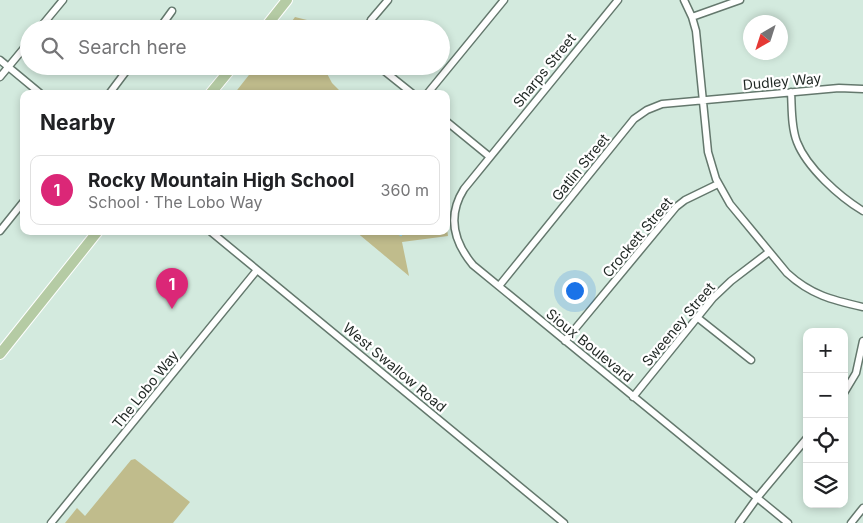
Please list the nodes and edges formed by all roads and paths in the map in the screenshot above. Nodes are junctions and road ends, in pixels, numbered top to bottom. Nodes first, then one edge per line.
1 (63, 0) edge
2 (287, 0) edge
3 (388, 0) edge
4 (504, 0) edge
5 (618, 0) edge
6 (684, 0) edge
7 (740, 0) edge
8 (172, 11) dead end
9 (692, 17) junction
10 (46, 20) edge
11 (166, 20) edge
12 (271, 20) edge
13 (371, 20) edge
14 (20, 53) edge
15 (0, 60) edge
16 (450, 66) edge
17 (8, 67) junction
18 (123, 75) edge
19 (226, 75) edge
20 (389, 75) edge
21 (443, 75) edge
22 (0, 77) edge
23 (863, 89) edge
24 (36, 90) edge
25 (112, 90) edge
26 (213, 90) edge
27 (408, 90) edge
28 (430, 90) edge
29 (791, 92) junction
30 (703, 100) junction
31 (450, 124) edge
32 (490, 157) junction
33 (718, 184) junction
34 (20, 206) edge
35 (863, 211) edge
36 (0, 231) edge
37 (95, 235) edge
38 (215, 235) edge
39 (769, 252) junction
40 (257, 270) junction
41 (499, 286) junction
42 (863, 307) edge
43 (698, 318) junction
44 (565, 341) junction
45 (863, 341) edge
46 (0, 354) edge
47 (751, 360) dead end
48 (848, 386) edge
49 (633, 396) junction
50 (803, 443) edge
51 (757, 498) junction
52 (863, 508) edge
53 (52, 523) edge
54 (564, 523) edge
55 (740, 523) edge
56 (788, 523) edge
57 (851, 523) edge

1 - 10 street
2 - 12 main road
3 - 13 street
4 - 16 street
5 - 32 street, Sharps Street
6 - 9 street
7 - 9 street
8 - 11 street
9 - 30 street
14 - 17 street
15 - 17 street
17 - 22 street
17 - 24 street
18 - 25 street
19 - 26 main road
20 - 27 street
21 - 28 street
23 - 29 street, Dudley Way
29 - 30 street, Dudley Way
29 - 35 street
30 - 33 street
30 - 41 street, Gatlin Street
31 - 32 street
32 - 41 street, Sioux Boulevard
33 - 39 street
33 - 44 street, Crockett Street
34 - 36 street
37 - 46 main road
38 - 40 street, West Swallow Road
39 - 42 street
39 - 43 street, Sweeney Street
40 - 53 street, The Lobo Way
40 - 54 street, West Swallow Road
41 - 44 street, Sioux Boulevard
43 - 47 street
43 - 49 street, Sweeney Street
44 - 49 street, Sioux Boulevard
45 - 48 street
49 - 51 street, Sioux Boulevard
50 - 51 street
51 - 55 street
51 - 56 street, Sioux Boulevard
52 - 57 street

